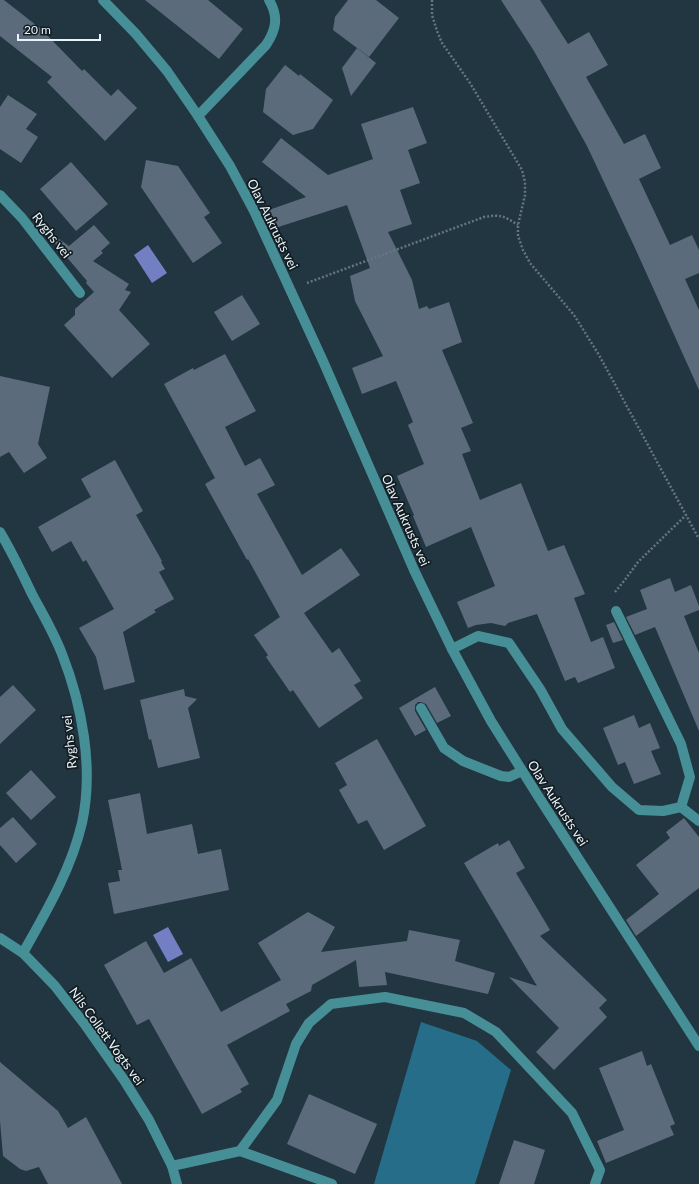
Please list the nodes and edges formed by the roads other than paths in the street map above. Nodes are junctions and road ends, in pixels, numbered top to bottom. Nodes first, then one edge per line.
1 (103, 0) edge
2 (269, 0) edge
3 (198, 116) junction
4 (0, 195) edge
5 (80, 293) dead end
6 (0, 532) edge
7 (616, 611) road end
8 (452, 649) junction
9 (421, 708) dead end
10 (522, 771) junction
11 (681, 807) junction
12 (699, 820) edge
13 (0, 938) edge
14 (23, 953) junction
15 (699, 1046) edge
16 (240, 1151) junction
17 (172, 1166) junction
18 (177, 1184) edge
19 (332, 1184) edge
20 (595, 1184) edge

1 - 3 street, Olav Aukrusts vei
2 - 3 street
3 - 8 street, Olav Aukrusts vei
4 - 5 street, Ryghs vei
6 - 14 street, Ryghs vei
7 - 11 street
8 - 10 street, Olav Aukrusts vei
8 - 11 street
9 - 10 street
10 - 15 street, Olav Aukrusts vei
11 - 12 street
13 - 14 street, Nils Collett Vogts vei
14 - 17 street, Nils Collett Vogts vei
16 - 17 street
16 - 19 street
16 - 20 street
17 - 18 street, Nils Collett Vogts vei

